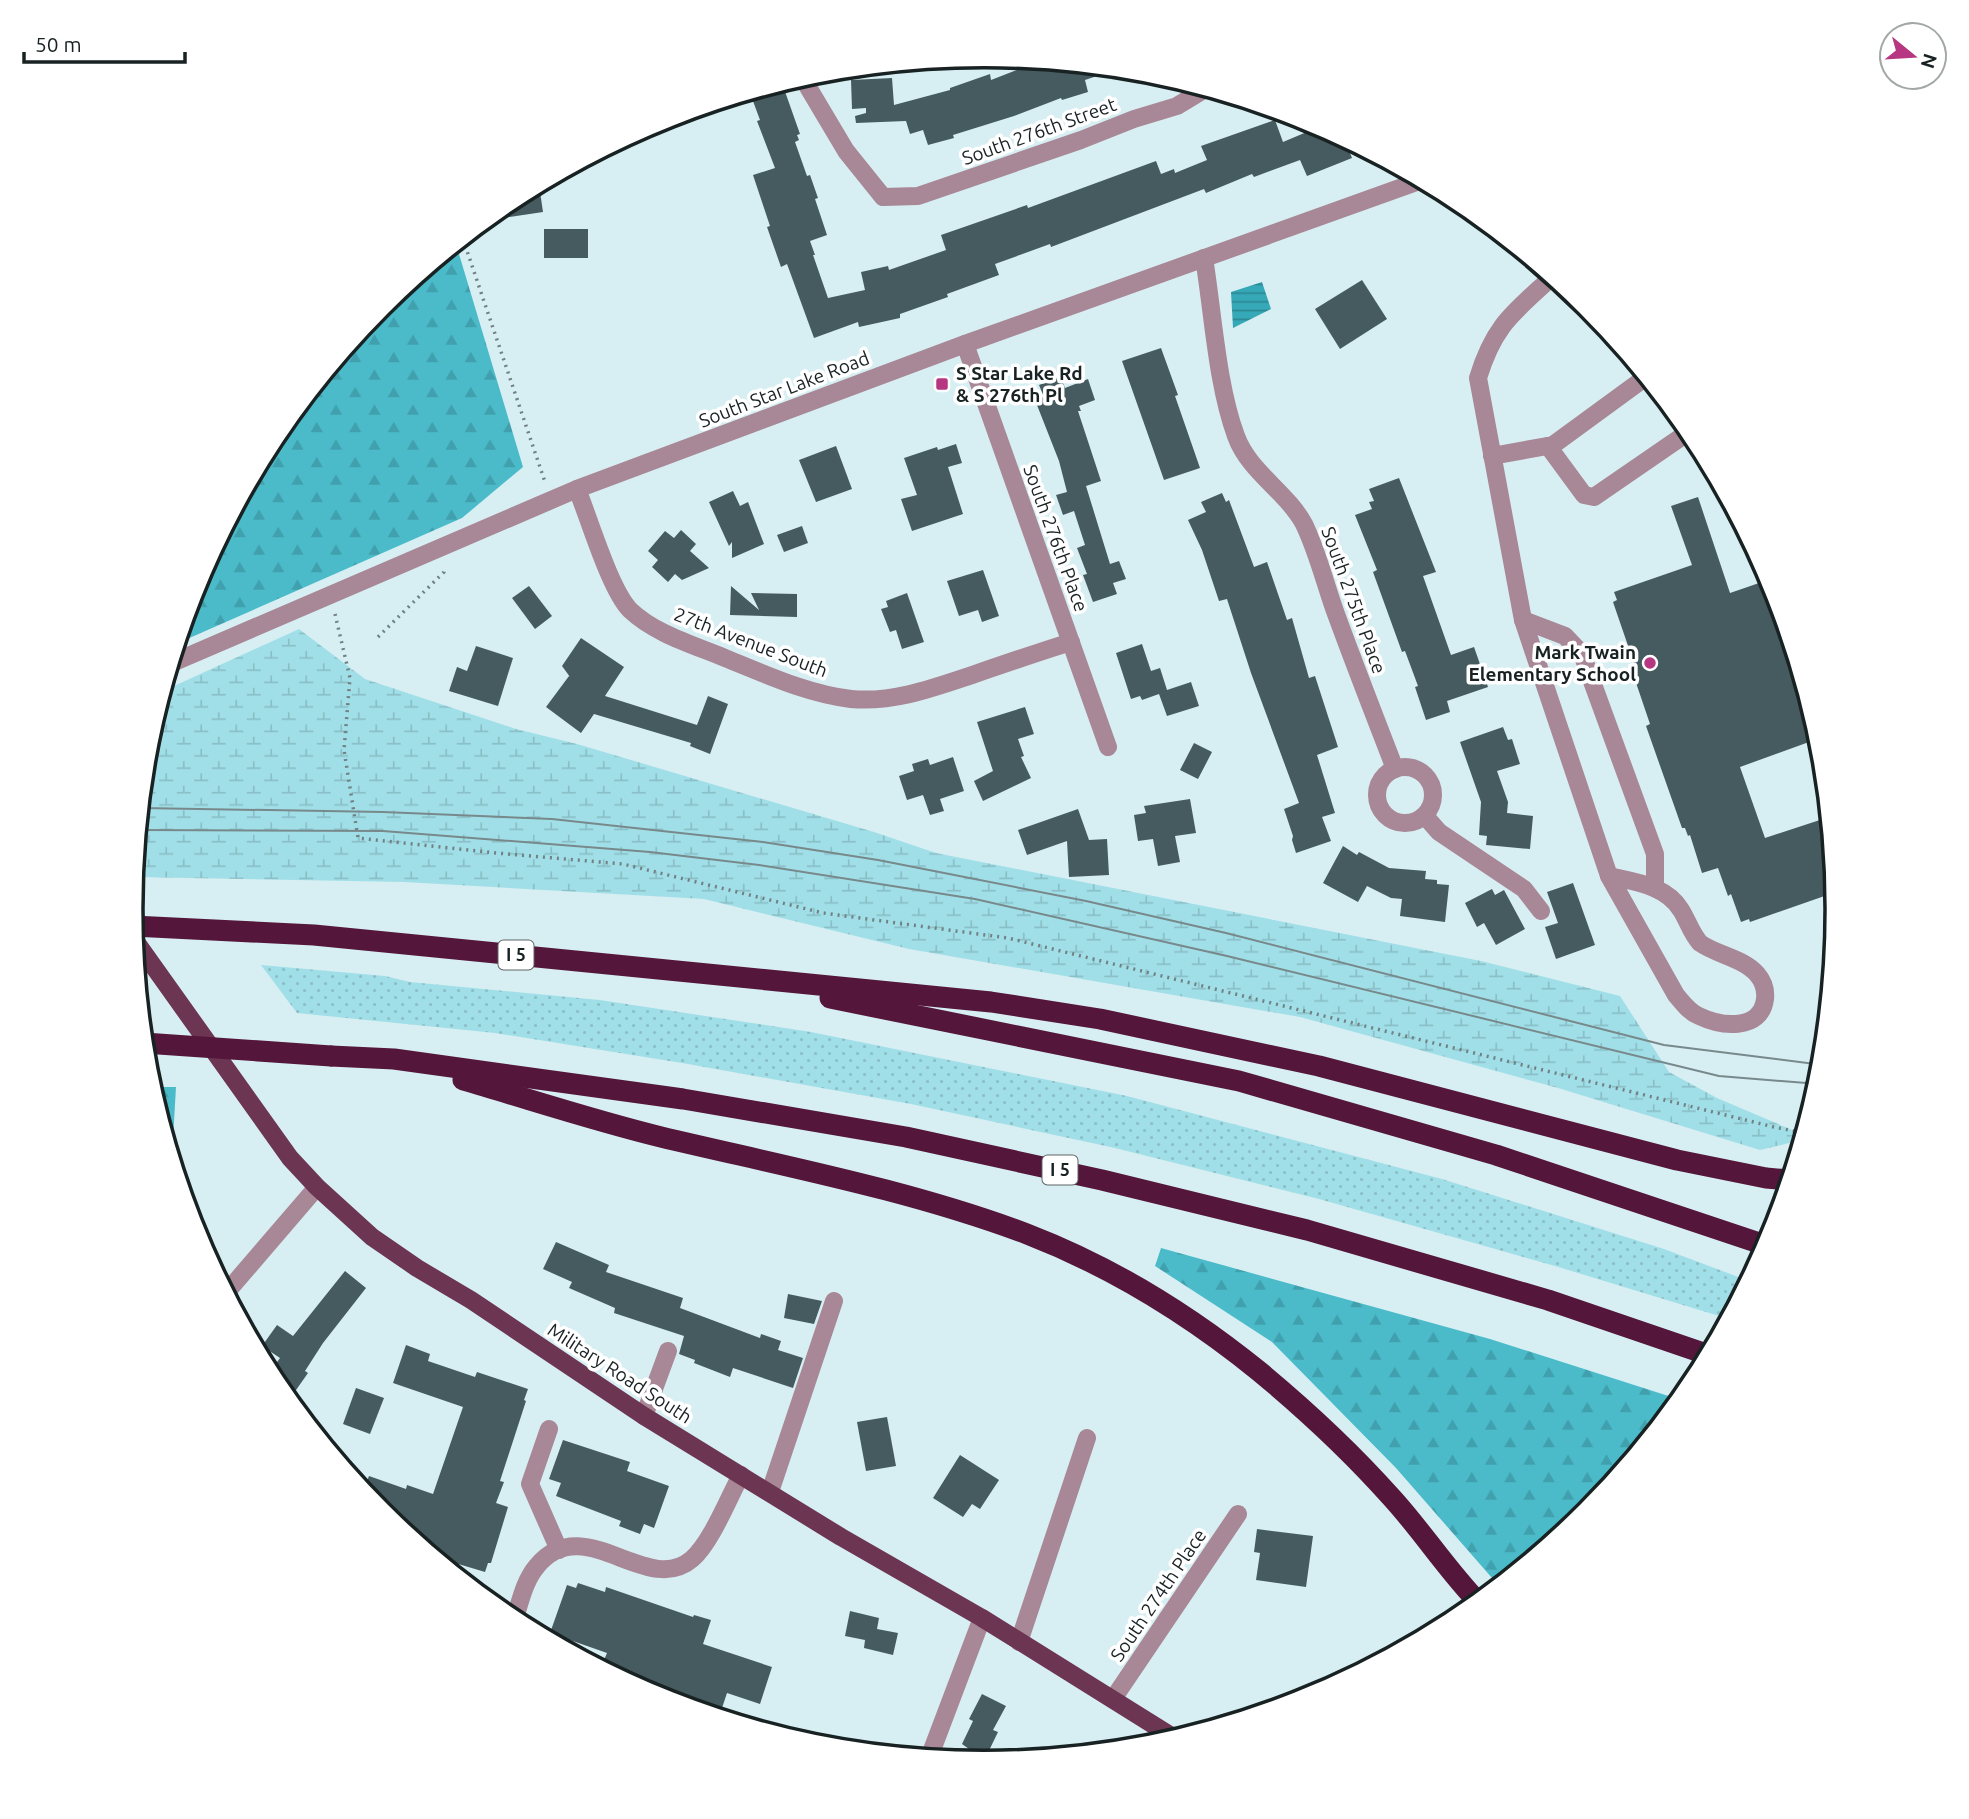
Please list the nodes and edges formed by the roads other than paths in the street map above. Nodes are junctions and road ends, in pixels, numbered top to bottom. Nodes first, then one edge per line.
1 (808, 87) edge
2 (1195, 95) edge
3 (1410, 184) edge
4 (1204, 258) junction
5 (1545, 283) edge
6 (965, 344) junction
7 (1639, 382) edge
8 (1680, 437) edge
9 (1548, 446) junction
10 (1492, 456) junction
11 (577, 489) junction
12 (1522, 620) junction
13 (1071, 642) junction
14 (182, 659) edge
15 (1108, 747) dead end
16 (1395, 769) junction
17 (1424, 816) junction
18 (1608, 876) junction
19 (1656, 887) junction
20 (1541, 911) dead end
21 (144, 927) edge
22 (145, 954) edge
23 (719, 975) junction
24 (154, 1045) edge
25 (394, 1059) junction
26 (1781, 1179) edge
27 (317, 1187) junction
28 (1757, 1242) edge
29 (232, 1286) edge
30 (834, 1301) dead end
31 (668, 1351) dead end
32 (1700, 1352) edge
33 (644, 1416) junction
34 (549, 1429) dead end
35 (1087, 1438) dead end
36 (741, 1475) junction
37 (770, 1492) junction
38 (1238, 1514) dead end
39 (559, 1550) junction
40 (1472, 1595) edge
41 (518, 1609) edge
42 (982, 1618) junction
43 (1019, 1642) junction
44 (1113, 1699) junction
45 (1164, 1731) edge
46 (932, 1749) edge

1 - 2 street, South 276th Street
3 - 4 street, South Star Lake Road
4 - 6 street, South Star Lake Road
4 - 16 street, South 275th Place
5 - 10 street
6 - 11 street, South Star Lake Road
6 - 13 street, South 276th Place
7 - 9 street
8 - 9 street
9 - 10 street
10 - 12 street
11 - 13 street, 27th Avenue South
11 - 14 street, South Star Lake Road
12 - 18 street
12 - 19 street
13 - 15 street, South 276th Place
16 - 17 street
16 - 17 street
17 - 20 street
18 - 19 street
18 - 19 street
21 - 23 highway, I 5
22 - 27 main road, Military Road South
23 - 26 highway
23 - 28 highway, I 5
24 - 25 highway, I 5, bridge
25 - 32 highway, I 5
25 - 40 highway
27 - 29 street
27 - 33 main road, Military Road South
30 - 37 street
31 - 33 street
33 - 36 main road, Military Road South
34 - 39 street
35 - 43 street
36 - 37 main road, Military Road South
36 - 39 street
37 - 42 main road, Military Road South
38 - 44 street, South 274th Place
39 - 41 street
42 - 43 main road, Military Road South
42 - 46 street
43 - 44 main road, Military Road South
44 - 45 main road, Military Road South

